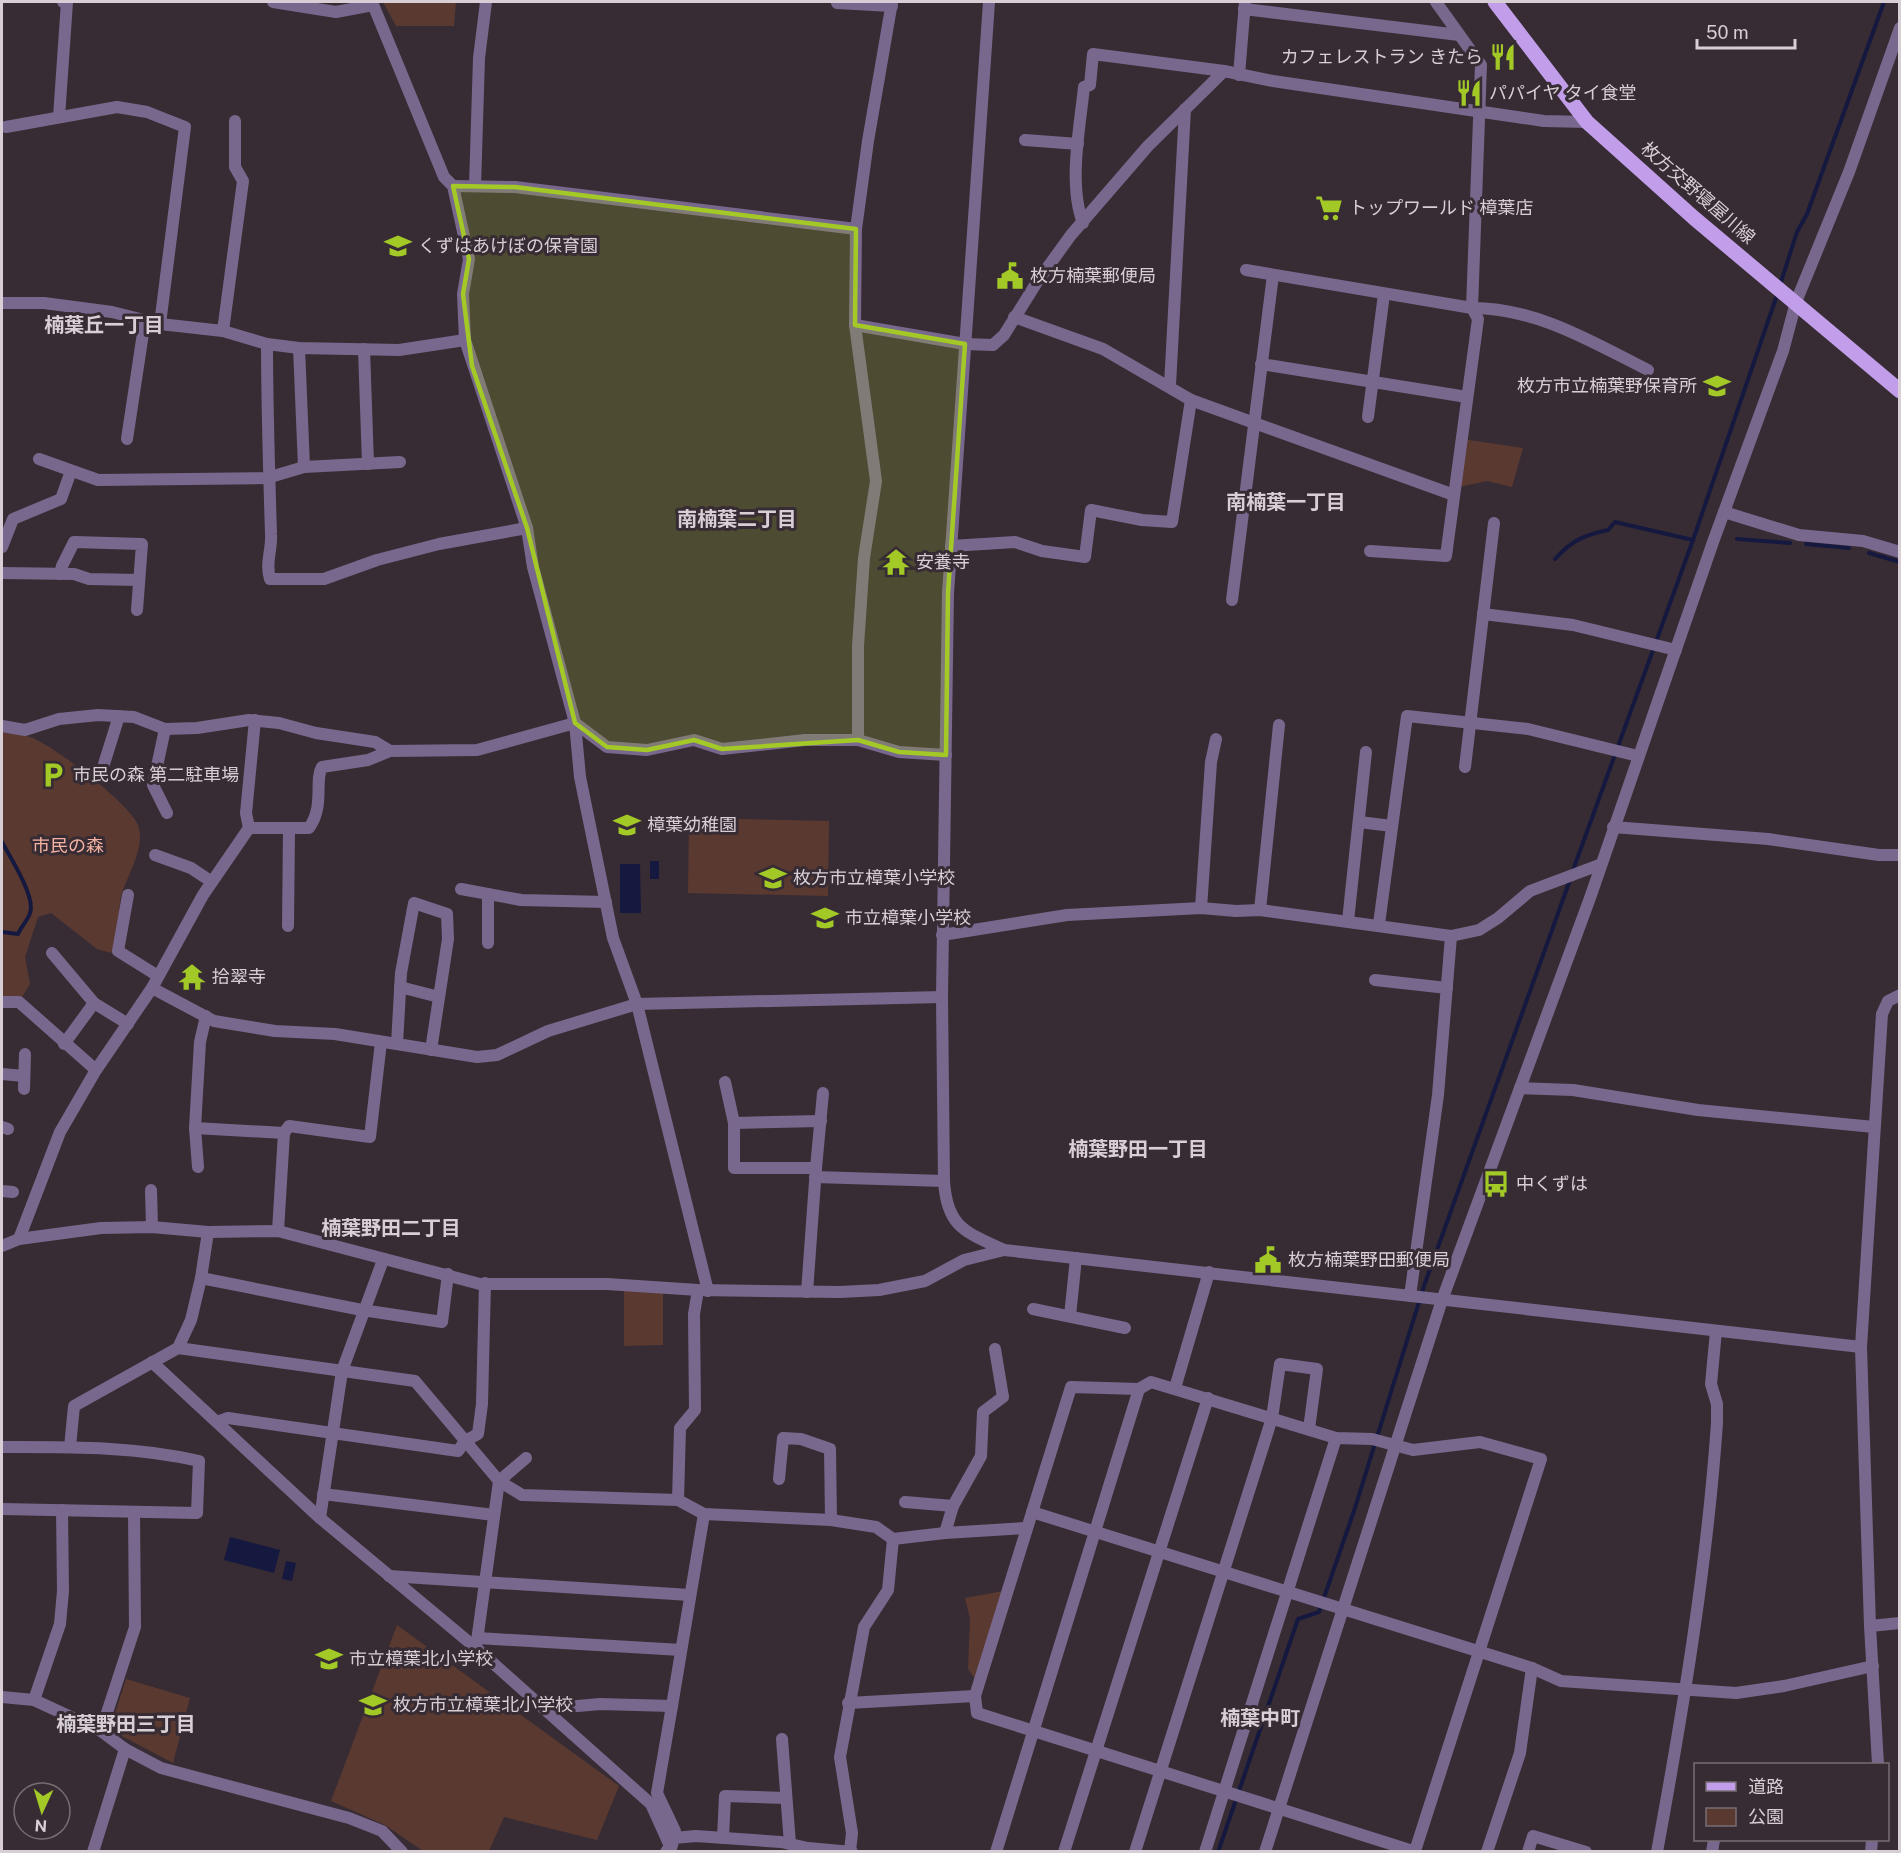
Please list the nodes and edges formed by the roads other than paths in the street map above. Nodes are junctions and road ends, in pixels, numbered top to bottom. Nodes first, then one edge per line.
1 (63, 2) edge
2 (273, 2) edge
3 (486, 2) edge
4 (989, 2) edge
5 (1436, 2) edge
6 (1495, 2) edge
7 (372, 3) edge
8 (837, 3) dead end
9 (892, 4) edge
10 (1245, 5) edge
11 (1899, 28) edge
12 (1459, 34) junction
13 (1224, 70) junction
14 (1239, 75) junction
15 (1185, 109) junction
16 (1480, 109) junction
17 (59, 117) junction
18 (235, 121) dead end
19 (1587, 122) junction
20 (6, 127) dead end
21 (1025, 140) dead end
22 (1078, 144) junction
23 (453, 186) junction
24 (475, 186) junction
25 (1083, 223) junction
26 (856, 229) junction
27 (1246, 270) dead end
28 (1273, 275) junction
29 (1384, 294) junction
30 (1796, 302) junction
31 (2, 303) edge
32 (1472, 308) junction
33 (1014, 317) junction
34 (145, 320) junction
35 (160, 324) junction
36 (855, 325) junction
37 (222, 331) junction
38 (465, 340) junction
39 (267, 344) junction
40 (964, 344) junction
41 (299, 348) junction
42 (364, 349) junction
43 (1261, 364) junction
44 (1648, 370) dead end
45 (1372, 381) junction
46 (1170, 385) junction
47 (1899, 391) edge
48 (1467, 397) junction
49 (1191, 400) junction
50 (1368, 417) dead end
51 (1252, 423) junction
52 (127, 440) dead end
53 (39, 459) dead end
54 (400, 462) dead end
55 (368, 464) junction
56 (304, 467) junction
57 (71, 471) junction
58 (267, 478) junction
59 (1454, 495) junction
60 (1724, 512) junction
61 (1494, 523) dead end
62 (527, 528) junction
63 (951, 546) junction
64 (2, 548) edge
65 (1370, 551) dead end
66 (1899, 552) edge
67 (2, 573) edge
68 (60, 574) junction
69 (139, 580) junction
70 (1232, 600) dead end
71 (137, 610) dead end
72 (1483, 614) junction
73 (1676, 650) junction
74 (119, 716) junction
75 (255, 720) junction
76 (575, 723) junction
77 (1470, 723) junction
78 (1279, 724) dead end
79 (2, 726) edge
80 (165, 729) junction
81 (1216, 739) dead end
82 (858, 740) junction
83 (390, 751) junction
84 (1366, 752) dead end
85 (946, 755) junction
86 (1638, 756) junction
87 (104, 764) dead end
88 (1465, 767) dead end
89 (170, 816) dead end
90 (1359, 822) junction
91 (1392, 826) junction
92 (1613, 827) junction
93 (249, 828) junction
94 (289, 829) junction
95 (155, 855) dead end
96 (1899, 855) edge
97 (1599, 865) junction
98 (212, 882) junction
99 (461, 889) dead end
100 (488, 894) junction
101 (128, 895) dead end
102 (606, 902) junction
103 (1201, 908) junction
104 (1260, 910) junction
105 (1348, 921) junction
106 (1379, 924) junction
107 (288, 926) dead end
108 (942, 935) junction
109 (1451, 936) junction
110 (488, 943) dead end
111 (52, 953) dead end
112 (1375, 980) dead end
113 (155, 982) junction
114 (400, 987) junction
115 (1447, 988) junction
116 (1899, 995) edge
117 (439, 997) junction
118 (942, 997) junction
119 (8, 1000) edge
120 (94, 1003) junction
121 (637, 1004) junction
122 (206, 1016) junction
123 (128, 1024) junction
124 (381, 1042) junction
125 (64, 1044) junction
126 (397, 1044) junction
127 (431, 1050) junction
128 (25, 1054) dead end
129 (96, 1071) junction
130 (2, 1074) edge
131 (725, 1082) dead end
132 (1520, 1088) junction
133 (823, 1093) dead end
134 (821, 1121) junction
135 (734, 1123) junction
136 (1874, 1127) junction
137 (195, 1128) junction
138 (284, 1133) junction
139 (198, 1167) dead end
140 (816, 1172) junction
141 (944, 1181) junction
142 (151, 1190) dead end
143 (152, 1227) junction
144 (278, 1231) junction
145 (208, 1232) junction
146 (19, 1239) junction
147 (2, 1246) edge
148 (1004, 1250) junction
149 (1076, 1258) junction
150 (383, 1260) junction
151 (1209, 1272) junction
152 (448, 1274) junction
153 (201, 1278) junction
154 (485, 1283) junction
155 (703, 1291) junction
156 (807, 1292) junction
157 (1410, 1296) junction
158 (1442, 1300) junction
159 (1032, 1309) dead end
160 (362, 1310) junction
161 (1070, 1316) junction
162 (1125, 1328) dead end
163 (1716, 1331) junction
164 (1861, 1347) junction
165 (178, 1348) junction
166 (995, 1348) dead end
167 (152, 1362) junction
168 (342, 1371) junction
169 (1175, 1388) junction
170 (1139, 1389) junction
171 (1208, 1398) junction
172 (1272, 1418) junction
173 (217, 1422) junction
174 (1309, 1430) junction
175 (332, 1432) junction
176 (1336, 1438) junction
177 (465, 1441) junction
178 (1395, 1446) junction
179 (70, 1447) junction
180 (2, 1448) edge
181 (526, 1458) dead end
182 (779, 1479) dead end
183 (499, 1481) junction
184 (323, 1494) junction
185 (678, 1500) junction
186 (905, 1503) dead end
187 (952, 1506) junction
188 (2, 1509) edge
189 (62, 1510) junction
190 (134, 1512) junction
191 (1032, 1512) junction
192 (704, 1514) junction
193 (494, 1515) junction
194 (320, 1518) junction
195 (831, 1520) junction
196 (1026, 1528) junction
197 (1095, 1531) junction
198 (945, 1533) junction
199 (893, 1539) junction
200 (1159, 1551) junction
201 (1223, 1571) junction
202 (389, 1576) junction
203 (485, 1582) junction
204 (1288, 1592) junction
205 (690, 1595) junction
206 (1342, 1609) junction
207 (1899, 1623) edge
208 (1870, 1626) junction
209 (477, 1643) junction
210 (681, 1650) junction
211 (1480, 1652) junction
212 (1873, 1666) junction
213 (1532, 1668) junction
214 (1687, 1689) junction
215 (975, 1696) junction
216 (2, 1697) edge
217 (34, 1700) junction
218 (848, 1702) junction
219 (672, 1706) junction
220 (544, 1709) junction
221 (101, 1731) junction
222 (1033, 1731) junction
223 (782, 1739) dead end
224 (125, 1749) junction
225 (1096, 1751) junction
226 (1878, 1763) edge
227 (1160, 1771) junction
228 (1224, 1791) junction
229 (786, 1798) junction
230 (1278, 1808) junction
231 (723, 1838) junction
232 (790, 1844) junction
233 (670, 1847) edge
234 (93, 1851) edge
235 (402, 1851) edge
236 (851, 1851) edge
237 (996, 1851) edge
238 (1064, 1851) edge
239 (1135, 1851) edge
240 (1205, 1851) edge
241 (1266, 1851) edge
242 (1415, 1851) edge
243 (1487, 1851) edge
244 (1528, 1851) edge
245 (1586, 1851) edge
246 (1657, 1851) edge

1 - 17 street
2 - 7 street
3 - 24 street
4 - 40 street
5 - 12 street
6 - 19 main road, 枚方交野寝屋川線
7 - 23 street
8 - 9 street
9 - 26 street
10 - 12 street
10 - 14 street
11 - 30 street
12 - 16 street
13 - 14 street
13 - 15 street
13 - 22 street
14 - 16 street
15 - 25 street
15 - 46 street
16 - 19 street
16 - 32 street
17 - 20 street
17 - 35 street
18 - 37 street
19 - 30 main road, 枚方交野寝屋川線
21 - 22 street
22 - 25 street
23 - 24 street
23 - 38 street
24 - 26 street
25 - 33 street
26 - 36 street
27 - 28 street
28 - 29 street
28 - 43 street
29 - 32 street
29 - 45 street
30 - 47 main road, 枚方交野寝屋川線
30 - 60 street
31 - 34 street
32 - 44 street
32 - 48 street
33 - 40 street
33 - 46 street
34 - 35 street
34 - 52 street
35 - 37 street
36 - 40 street
36 - 82 street
37 - 39 street
38 - 42 street
38 - 62 street
39 - 41 street
39 - 58 street
40 - 63 street
41 - 42 street
41 - 56 street
42 - 55 street
43 - 45 street
43 - 51 street
45 - 48 street
45 - 50 street
46 - 49 street
48 - 59 street
49 - 51 street
49 - 63 street
51 - 59 street
51 - 70 street
53 - 57 street
54 - 55 street
55 - 56 street
56 - 58 street
57 - 58 street
57 - 64 street
58 - 62 street
59 - 65 street
60 - 66 street
60 - 73 street
61 - 72 street
62 - 76 street
63 - 85 street
67 - 68 street
68 - 69 street
68 - 69 street
69 - 71 street
72 - 73 street
72 - 77 street
73 - 86 street
74 - 79 street
74 - 80 street
74 - 87 street
75 - 80 street
75 - 83 street
75 - 93 street
76 - 82 street
76 - 83 street
76 - 102 street
77 - 86 street
77 - 88 street
77 - 91 street
78 - 104 street
80 - 89 street
81 - 103 street
82 - 85 street
83 - 94 street
84 - 90 street
85 - 108 street
86 - 92 street
90 - 91 street
90 - 105 street
91 - 106 street
92 - 96 street
92 - 97 street
93 - 94 street
93 - 98 street
94 - 107 street
95 - 98 street
97 - 109 street
97 - 132 street
98 - 113 street
99 - 100 street
100 - 102 street
100 - 110 street
101 - 113 street
102 - 121 street
103 - 104 street
103 - 108 street
104 - 105 street
105 - 106 street
106 - 109 street
108 - 118 street
109 - 115 street
111 - 120 street
112 - 115 street
113 - 122 street
113 - 123 street
114 - 117 street
114 - 117 street
114 - 126 street
115 - 157 street
116 - 136 street
117 - 127 street
118 - 121 street
118 - 141 street
119 - 125 street
120 - 123 street
120 - 125 street
121 - 127 street
121 - 155 street
122 - 124 street
122 - 137 street
123 - 129 street
124 - 126 street
124 - 138 street
125 - 129 street
126 - 127 street
128 - 130 street
129 - 146 street
131 - 135 street
132 - 136 street
132 - 158 street
133 - 134 street
134 - 135 street
134 - 140 street
135 - 140 street
136 - 164 street
137 - 138 street
137 - 139 street
138 - 144 street
140 - 141 street
140 - 156 street
141 - 148 street
142 - 143 street
143 - 145 street
143 - 146 street
144 - 145 street
144 - 150 street
145 - 153 street
146 - 147 street
148 - 149 street
148 - 156 street
149 - 151 street
149 - 161 street
150 - 152 street
150 - 160 street
151 - 157 street
151 - 169 street
152 - 154 street
152 - 160 street
153 - 160 street
153 - 165 street
154 - 155 street
154 - 177 street
155 - 156 street
155 - 185 street
157 - 158 street
158 - 163 street
158 - 178 street
159 - 161 street
160 - 168 street
161 - 162 street
163 - 164 street
163 - 214 street
164 - 208 street
165 - 167 street
165 - 168 street
166 - 187 street
167 - 173 street
167 - 179 street
168 - 175 street
168 - 177 street
169 - 170 street
169 - 171 street
170 - 191 street
170 - 197 street
171 - 172 street
171 - 200 street
172 - 174 street
172 - 174 street
172 - 201 street
173 - 175 street
173 - 194 street
174 - 176 street
175 - 177 street
175 - 184 street
176 - 178 street
176 - 204 street
177 - 183 street
178 - 206 street
178 - 211 street
179 - 180 street
179 - 190 street
181 - 183 street
182 - 195 street
183 - 185 street
183 - 193 street
184 - 193 street
184 - 194 street
185 - 192 street
186 - 187 street
187 - 198 street
188 - 189 street
189 - 190 street
189 - 217 street
190 - 221 street
191 - 196 street
191 - 197 street
192 - 195 street
192 - 205 street
193 - 203 street
194 - 202 street
195 - 199 street
196 - 198 street
196 - 215 street
197 - 200 street
197 - 222 street
198 - 199 street
199 - 218 street
200 - 201 street
200 - 225 street
201 - 204 street
201 - 227 street
202 - 203 street
202 - 209 street
203 - 205 street
203 - 209 street
204 - 206 street
204 - 228 street
205 - 210 street
206 - 211 street
206 - 230 street
207 - 208 street
208 - 212 street
209 - 210 street
209 - 220 street
210 - 219 street
211 - 213 street
211 - 242 street
212 - 214 street
212 - 226 street
213 - 214 street
213 - 243 street
214 - 246 street
215 - 218 street
215 - 222 street
216 - 217 street
217 - 221 street
218 - 236 street
219 - 220 street
219 - 233 street
220 - 233 street
221 - 224 street
222 - 225 street
222 - 237 street
223 - 229 street
224 - 234 street
224 - 235 street
225 - 227 street
225 - 238 street
227 - 228 street
227 - 239 street
228 - 230 street
228 - 240 street
229 - 231 street
229 - 232 street
230 - 241 street
230 - 242 street
231 - 232 street
231 - 233 street
232 - 236 street
244 - 245 street

